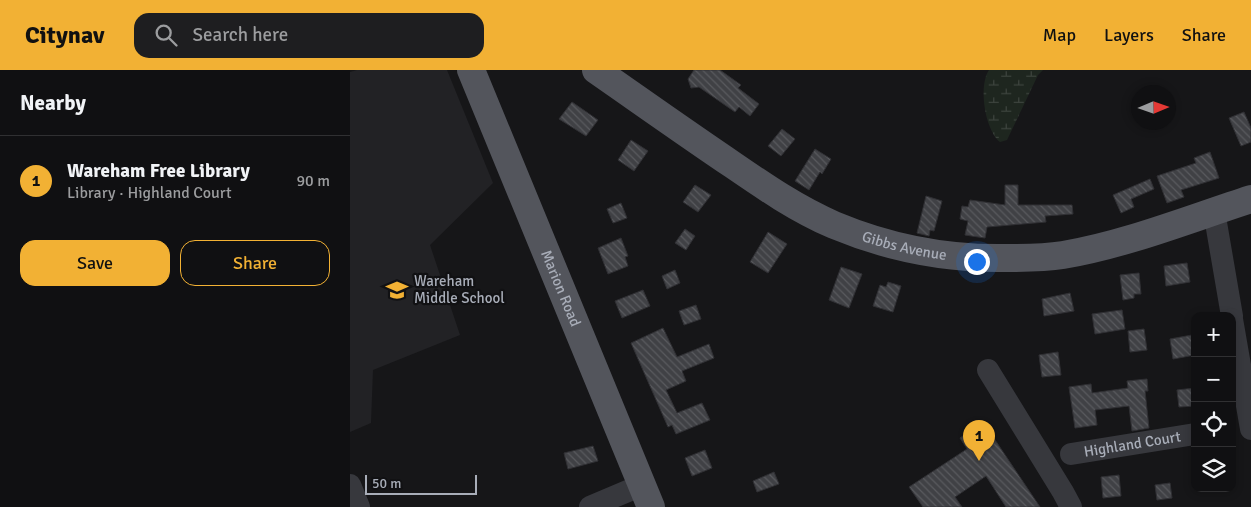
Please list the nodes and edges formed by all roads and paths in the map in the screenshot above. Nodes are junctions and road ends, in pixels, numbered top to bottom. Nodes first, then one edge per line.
1 (471, 70) edge
2 (596, 70) edge
3 (1251, 199) edge
4 (1214, 211) junction
5 (1231, 312) edge
6 (1236, 354) edge
7 (988, 370) dead end
8 (1244, 427) edge
9 (1191, 435) edge
10 (1071, 454) dead end
11 (350, 485) edge
12 (646, 496) edge
13 (359, 507) edge
14 (590, 507) edge
15 (1071, 507) edge

1 - 12 main road, Marion Road
2 - 4 main road, Gibbs Avenue
3 - 4 main road, Gibbs Avenue
4 - 5 street
6 - 8 street
7 - 15 street
9 - 10 street, Highland Court
11 - 13 street
12 - 14 street

